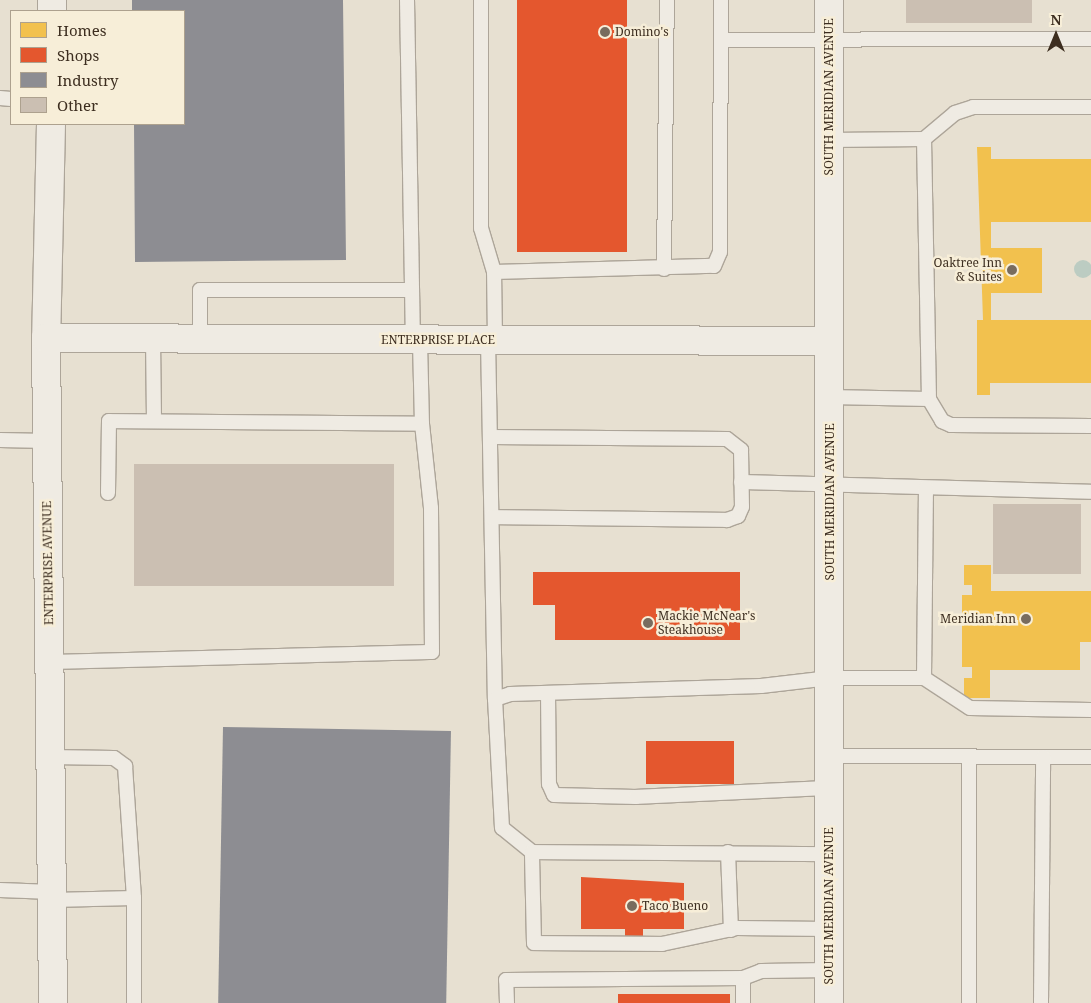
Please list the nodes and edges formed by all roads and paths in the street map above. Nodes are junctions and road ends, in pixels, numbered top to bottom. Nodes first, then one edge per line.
1 (407, 0) edge
2 (482, 0) edge
3 (667, 0) edge
4 (721, 0) edge
5 (829, 0) edge
6 (1091, 39) edge
7 (721, 40) junction
8 (829, 42) junction
9 (1091, 107) edge
10 (51, 125) edge
11 (924, 139) junction
12 (829, 140) junction
13 (664, 269) junction
14 (494, 272) junction
15 (411, 290) junction
16 (46, 338) junction
17 (153, 338) junction
18 (200, 339) junction
19 (417, 340) junction
20 (492, 340) junction
21 (829, 341) junction
22 (829, 397) junction
23 (929, 399) junction
24 (154, 421) junction
25 (422, 424) junction
26 (1091, 426) edge
27 (490, 436) junction
28 (0, 440) edge
29 (47, 441) junction
30 (741, 482) junction
31 (830, 486) junction
32 (926, 488) junction
33 (1091, 492) edge
34 (108, 493) dead end
35 (492, 517) junction
36 (49, 662) junction
37 (830, 678) junction
38 (924, 678) junction
39 (548, 694) junction
40 (496, 699) junction
41 (1091, 710) edge
42 (830, 756) junction
43 (969, 756) junction
44 (50, 757) junction
45 (1043, 757) junction
46 (1091, 757) edge
47 (830, 788) junction
48 (532, 852) junction
49 (728, 852) junction
50 (830, 854) junction
51 (0, 890) edge
52 (52, 896) junction
53 (134, 898) junction
54 (829, 929) junction
55 (731, 930) junction
56 (829, 970) junction
57 (742, 978) junction
58 (53, 1003) edge
59 (134, 1003) edge
60 (507, 1003) edge
61 (743, 1003) edge
62 (829, 1003) edge
63 (969, 1003) edge
64 (1041, 1003) edge

1 - 15 lane
2 - 14 lane
3 - 13 lane
4 - 7 lane
5 - 8 street, SOUTH MERIDIAN AVENUE
6 - 8 lane
7 - 8 lane
7 - 13 lane
8 - 12 street, SOUTH MERIDIAN AVENUE
9 - 11 lane
10 - 16 street, ENTERPRISE AVENUE
11 - 12 lane
11 - 23 lane
12 - 21 street, SOUTH MERIDIAN AVENUE
13 - 14 lane
14 - 20 lane
15 - 18 lane
15 - 19 lane
16 - 17 street, ENTERPRISE PLACE
16 - 29 street, ENTERPRISE AVENUE
17 - 18 street, ENTERPRISE PLACE
17 - 24 lane
18 - 19 street, ENTERPRISE PLACE
19 - 20 street, ENTERPRISE PLACE
19 - 25 lane
20 - 21 street, ENTERPRISE PLACE
20 - 27 lane
21 - 22 street, SOUTH MERIDIAN AVENUE
22 - 23 lane
22 - 31 street, SOUTH MERIDIAN AVENUE
23 - 26 lane
24 - 25 lane
24 - 34 lane
25 - 36 lane
27 - 30 lane
27 - 35 lane
28 - 29 lane
29 - 36 street, ENTERPRISE AVENUE
30 - 31 lane
30 - 35 lane
31 - 32 lane
31 - 37 street, SOUTH MERIDIAN AVENUE
32 - 33 lane
32 - 38 lane
35 - 40 lane
36 - 44 street, ENTERPRISE AVENUE
37 - 38 lane
37 - 39 lane
37 - 42 street, SOUTH MERIDIAN AVENUE
38 - 41 lane
39 - 40 lane
39 - 47 lane
40 - 48 lane
42 - 43 lane
42 - 47 street, SOUTH MERIDIAN AVENUE
43 - 45 lane
43 - 63 lane
44 - 52 street, ENTERPRISE AVENUE
44 - 53 lane
45 - 46 lane
45 - 64 lane
47 - 50 street, SOUTH MERIDIAN AVENUE
48 - 49 lane
48 - 55 lane
49 - 50 lane
49 - 55 lane
50 - 54 street, SOUTH MERIDIAN AVENUE
51 - 52 lane
52 - 53 lane
52 - 58 street, ENTERPRISE AVENUE
53 - 59 lane
54 - 55 lane
54 - 56 street, SOUTH MERIDIAN AVENUE
56 - 57 lane
56 - 62 street, SOUTH MERIDIAN AVENUE
57 - 60 lane
57 - 61 lane

